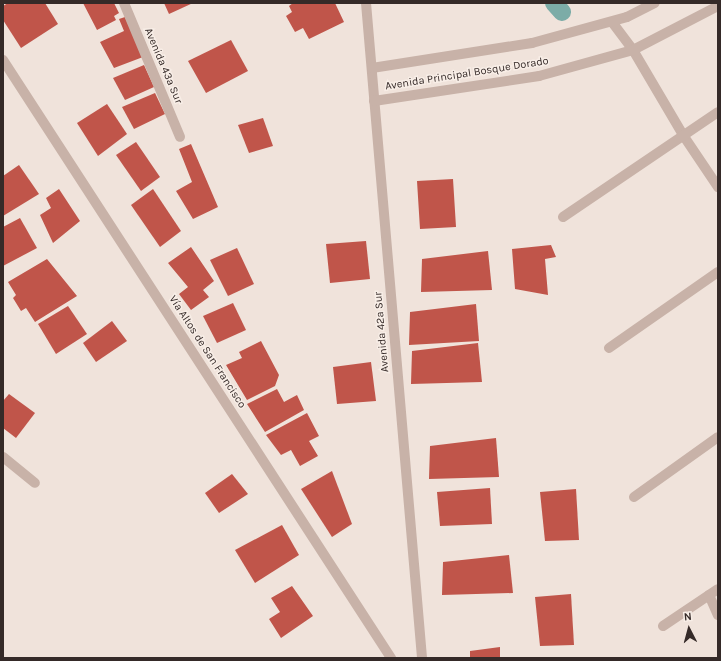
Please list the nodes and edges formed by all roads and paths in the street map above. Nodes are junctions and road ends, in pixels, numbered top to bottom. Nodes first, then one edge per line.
1 (124, 3) edge
2 (366, 3) edge
3 (655, 3) edge
4 (718, 6) edge
5 (612, 22) junction
6 (633, 50) junction
7 (3, 60) edge
8 (372, 68) junction
9 (374, 101) junction
10 (718, 112) edge
11 (683, 135) junction
12 (180, 137) dead end
13 (718, 186) edge
14 (563, 217) dead end
15 (718, 272) edge
16 (610, 348) dead end
17 (718, 437) edge
18 (3, 457) edge
19 (35, 483) dead end
20 (634, 498) dead end
21 (718, 589) edge
22 (709, 595) junction
23 (718, 615) edge
24 (663, 626) dead end
25 (391, 658) edge
26 (422, 658) edge

1 - 12 street, Avenida 43a Sur
2 - 8 street, Avenida 42a Sur
3 - 5 street, Avenida Principal Bosque Dorado
4 - 6 street, Avenida Principal Bosque Dorado
5 - 6 street
5 - 8 street, Avenida Principal Bosque Dorado
6 - 9 street, Avenida Principal Bosque Dorado
6 - 11 street
7 - 25 street, Vía Altos de San Francisco
8 - 9 street, Avenida 42a Sur
9 - 26 street, Avenida 42a Sur
10 - 11 street
11 - 13 street
11 - 14 street
15 - 16 street
17 - 20 street
18 - 19 street
21 - 22 street
22 - 23 street
22 - 24 street

